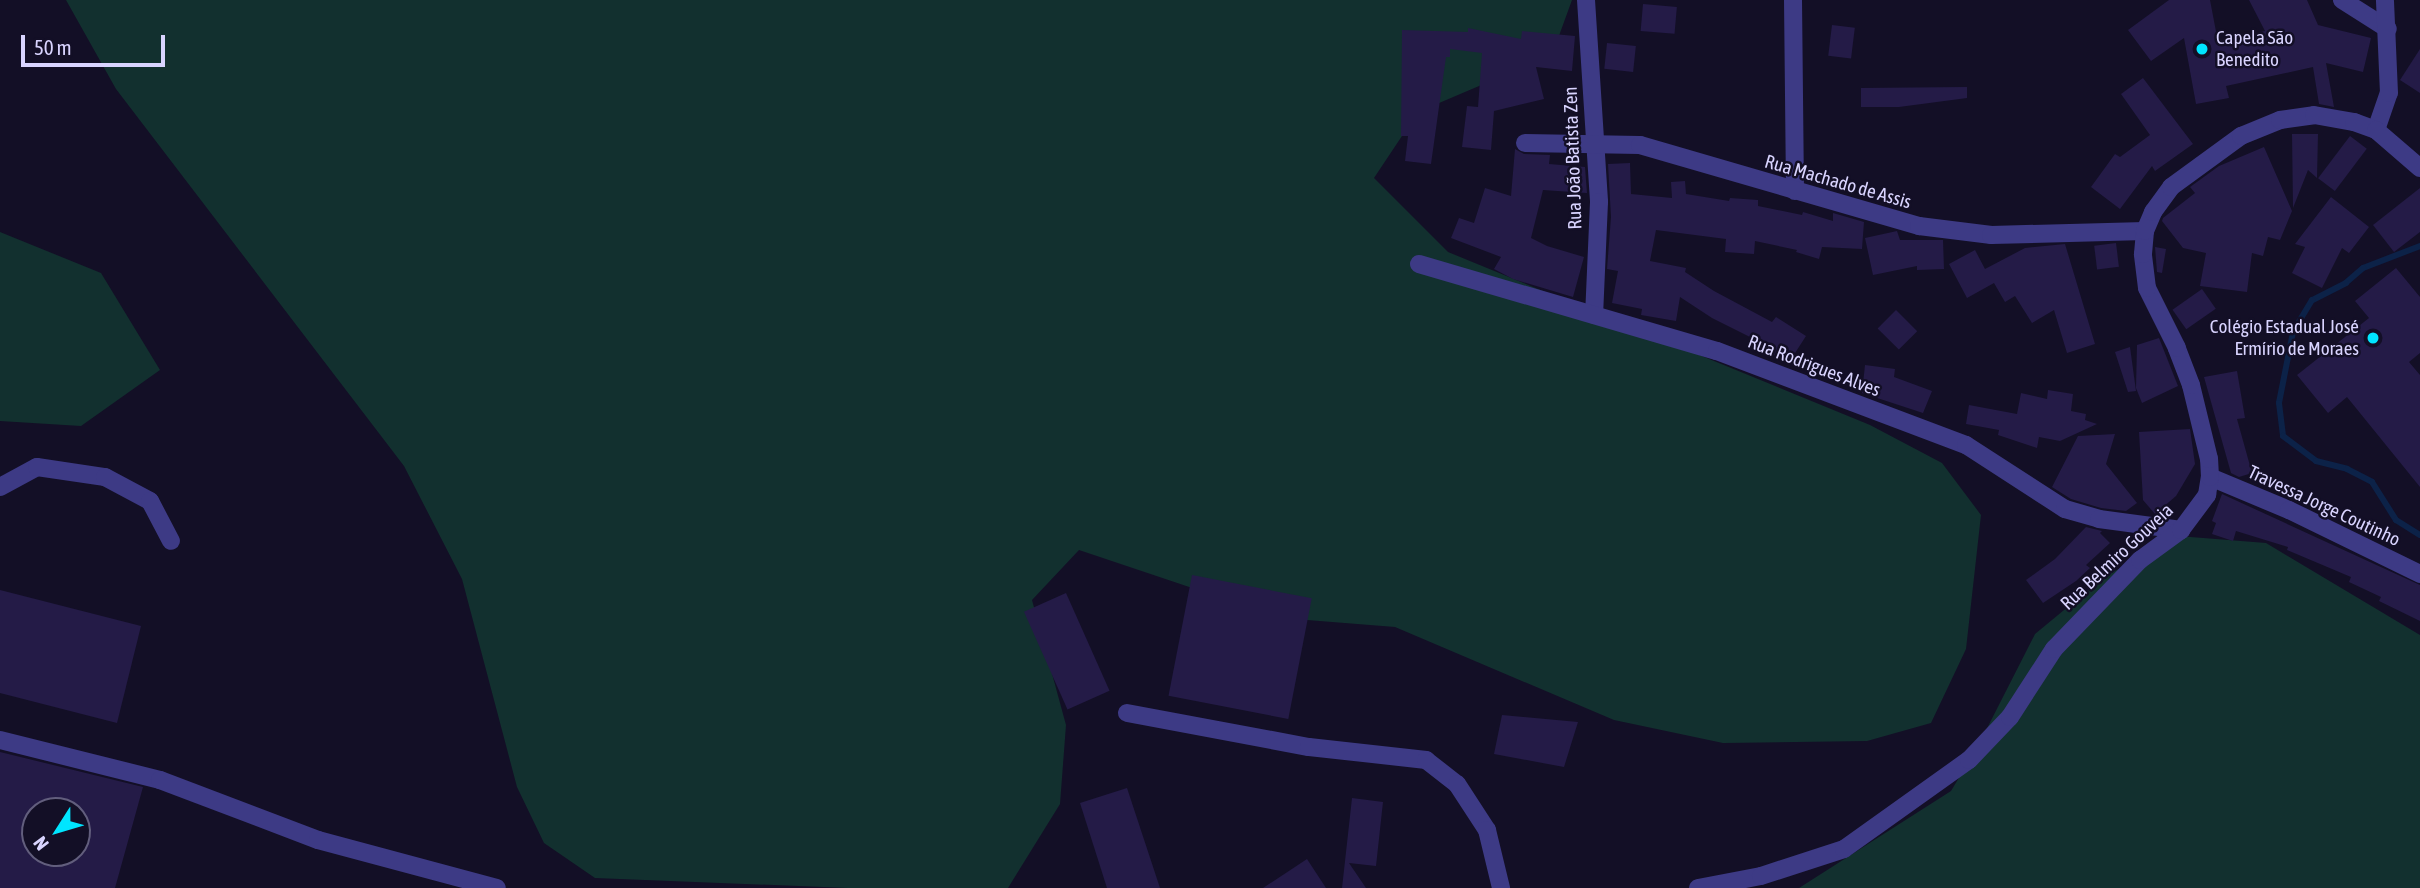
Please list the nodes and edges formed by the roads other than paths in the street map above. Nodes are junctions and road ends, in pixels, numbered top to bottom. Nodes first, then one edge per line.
1 (1586, 0) edge
2 (1793, 0) edge
3 (2385, 0) edge
4 (2347, 2) edge
5 (2388, 29) junction
6 (2376, 130) junction
7 (1595, 142) junction
8 (1525, 143) dead end
9 (2420, 168) edge
10 (1795, 191) junction
11 (2145, 231) junction
12 (1419, 264) dead end
13 (1594, 315) junction
14 (2210, 477) junction
15 (0, 487) edge
16 (2181, 530) junction
17 (171, 541) dead end
18 (2420, 574) edge
19 (1126, 713) dead end
20 (0, 740) edge
21 (497, 888) edge
22 (1502, 888) edge
23 (1698, 888) edge

1 - 7 street, Rua João Batista Zen
2 - 10 street
3 - 5 street
4 - 5 street
5 - 6 street
6 - 9 street
6 - 11 street
7 - 8 street, Rua Machado de Assis
7 - 10 street, Rua Machado de Assis
7 - 13 street, Rua João Batista Zen
10 - 11 street, Rua Machado de Assis
11 - 14 street
12 - 13 street, Rua Rodrigues Alves
13 - 16 street, Rua Rodrigues Alves
14 - 16 street, Rua Belmiro Gouveia
14 - 18 street, Travessa Jorge Coutinho
15 - 17 street
16 - 23 street, Rua Belmiro Gouveia
19 - 22 street
20 - 21 street

